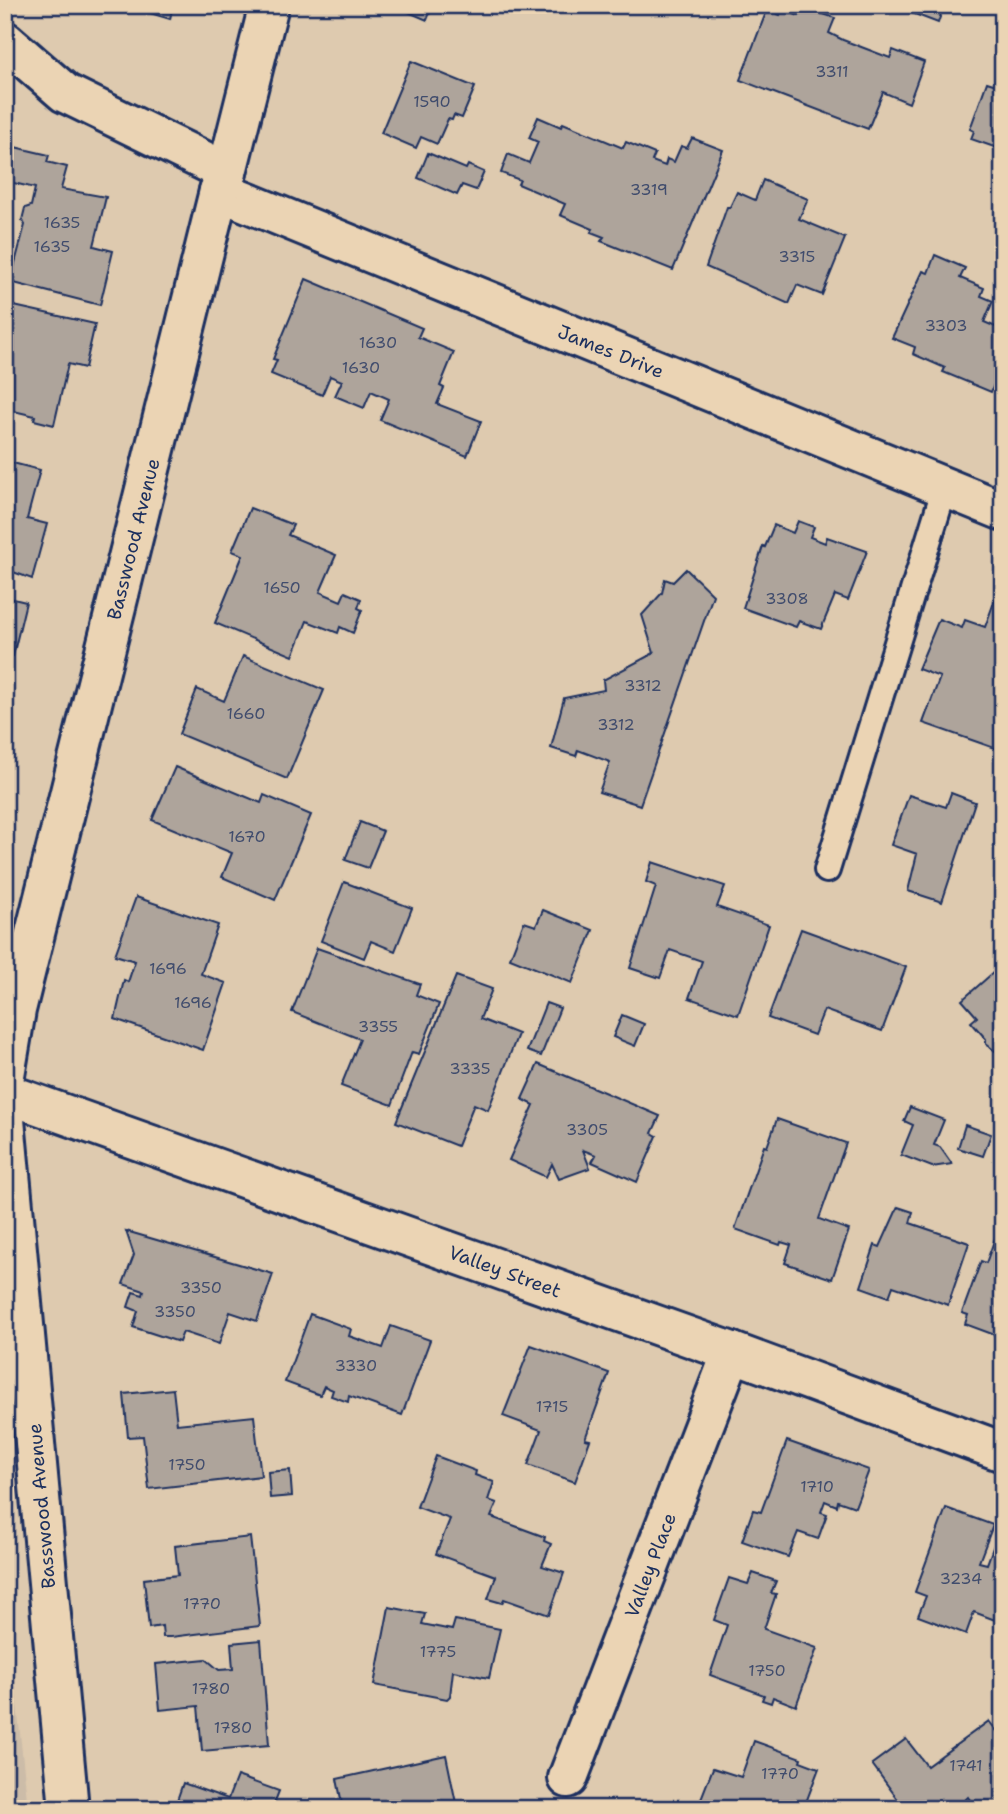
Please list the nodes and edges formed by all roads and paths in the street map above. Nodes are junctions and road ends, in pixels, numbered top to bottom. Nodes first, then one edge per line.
1 (269, 5) edge
2 (5, 41) edge
3 (223, 181) junction
4 (945, 488) junction
5 (1003, 511) edge
6 (828, 870) dead end
7 (5, 1075) edge
8 (5, 1093) edge
9 (5, 1120) edge
10 (732, 1352) junction
11 (1003, 1452) edge
12 (568, 1778) dead end
13 (69, 1809) edge

1 - 3 street, Basswood Avenue
2 - 3 street, James Drive
3 - 4 street, James Drive
3 - 7 street, Basswood Avenue
4 - 5 street, James Drive
4 - 6 lane
8 - 10 street, Valley Street
9 - 13 street, Basswood Avenue
10 - 11 street, Valley Street
10 - 12 street, Valley Place

